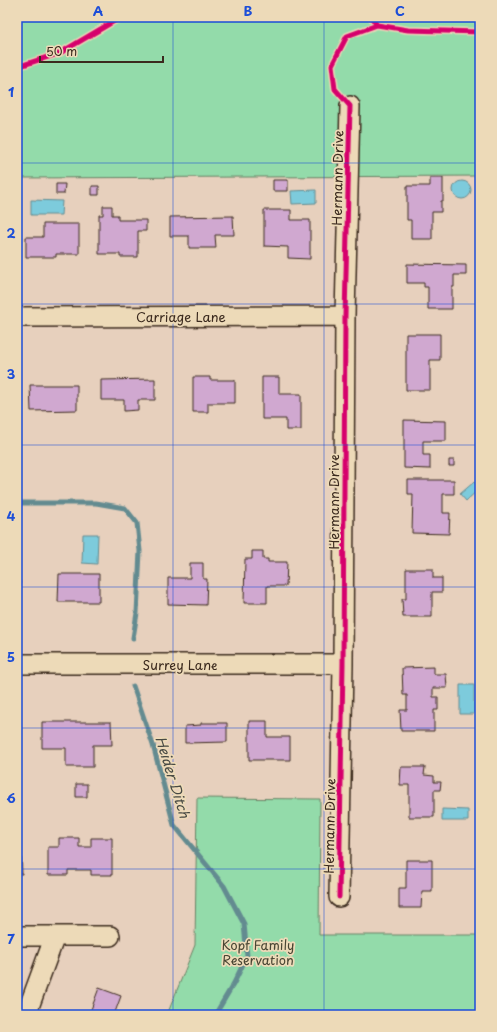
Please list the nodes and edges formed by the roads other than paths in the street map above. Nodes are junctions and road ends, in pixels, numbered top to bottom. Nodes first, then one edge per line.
1 (350, 106) dead end
2 (17, 316) edge
3 (345, 316) junction
4 (17, 664) edge
5 (343, 664) junction
6 (339, 898) dead end
7 (17, 936) edge
8 (55, 936) junction
9 (110, 936) dead end
10 (26, 1015) edge

1 - 3 street, Hermann Drive
2 - 3 street, Carriage Lane
3 - 5 street, Hermann Drive
4 - 5 street, Surrey Lane
5 - 6 street, Hermann Drive
7 - 8 street
8 - 9 street
8 - 10 street

